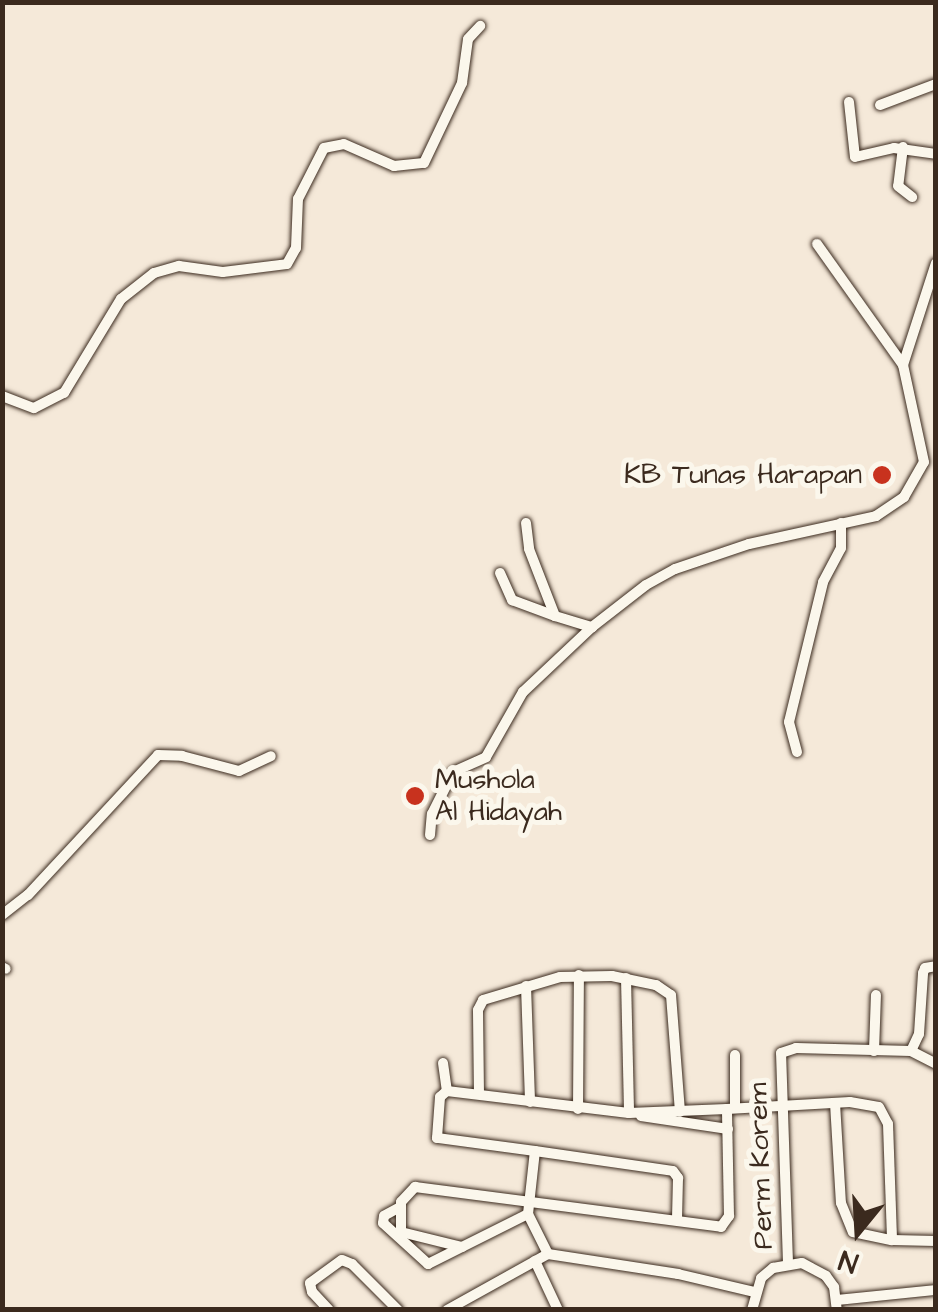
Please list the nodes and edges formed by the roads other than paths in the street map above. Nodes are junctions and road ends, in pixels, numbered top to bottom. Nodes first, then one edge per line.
1 (480, 26) dead end
2 (936, 84) edge
3 (849, 102) dead end
4 (880, 104) dead end
5 (904, 147) junction
6 (936, 154) edge
7 (912, 196) dead end
8 (817, 244) dead end
9 (936, 263) edge
10 (903, 365) junction
11 (2, 396) edge
12 (929, 463) edge
13 (841, 522) junction
14 (526, 523) dead end
15 (500, 572) dead end
16 (554, 616) junction
17 (592, 627) junction
18 (797, 752) dead end
19 (271, 756) dead end
20 (430, 836) dead end
21 (2, 915) edge
22 (934, 966) edge
23 (579, 975) junction
24 (626, 978) junction
25 (526, 986) junction
26 (876, 995) dead end
27 (921, 1010) junction
28 (936, 1016) edge
29 (874, 1050) junction
30 (911, 1051) junction
31 (734, 1056) dead end
32 (442, 1062) dead end
33 (936, 1064) edge
34 (447, 1091) junction
35 (479, 1094) junction
36 (530, 1102) junction
37 (835, 1103) junction
38 (782, 1106) junction
39 (578, 1109) junction
40 (731, 1109) junction
41 (680, 1112) junction
42 (631, 1114) junction
43 (728, 1129) junction
44 (535, 1151) junction
45 (529, 1198) junction
46 (528, 1214) junction
47 (677, 1219) junction
48 (399, 1234) junction
49 (892, 1240) junction
50 (936, 1241) edge
51 (463, 1247) junction
52 (548, 1254) junction
53 (535, 1261) junction
54 (788, 1263) junction
55 (936, 1290) edge
56 (754, 1292) junction
57 (837, 1305) edge
58 (329, 1310) edge
59 (398, 1310) edge
60 (447, 1310) edge
61 (558, 1310) edge
62 (752, 1310) edge

1 - 11 street
2 - 4 street
3 - 5 street
5 - 6 street
5 - 7 street
8 - 10 street
9 - 10 street
10 - 12 street
12 - 13 street
13 - 17 street
13 - 18 street
14 - 16 street
15 - 16 street
16 - 17 street
17 - 20 street
19 - 21 street
22 - 27 street
23 - 24 street
23 - 25 street
23 - 39 street
24 - 41 street
24 - 42 street
25 - 35 street
25 - 36 street
26 - 29 street
27 - 28 street
27 - 30 street
29 - 30 street, Perm Korem
29 - 38 street, Perm Korem
30 - 33 street
31 - 40 street
32 - 34 street
34 - 35 street
34 - 44 street
35 - 36 street
36 - 39 street
37 - 38 street
37 - 49 street
37 - 49 street
38 - 40 street
38 - 54 street, Perm Korem
39 - 42 street
40 - 41 street
40 - 43 street
41 - 42 street
42 - 43 street
43 - 47 street
44 - 45 street
44 - 47 street
45 - 46 street
45 - 47 street
45 - 48 street
46 - 51 street
46 - 52 street
48 - 51 street
48 - 51 street
49 - 50 street
52 - 53 street
52 - 56 street
53 - 60 street
53 - 61 street
54 - 56 street
54 - 57 street
55 - 57 street
56 - 62 street
58 - 59 street

